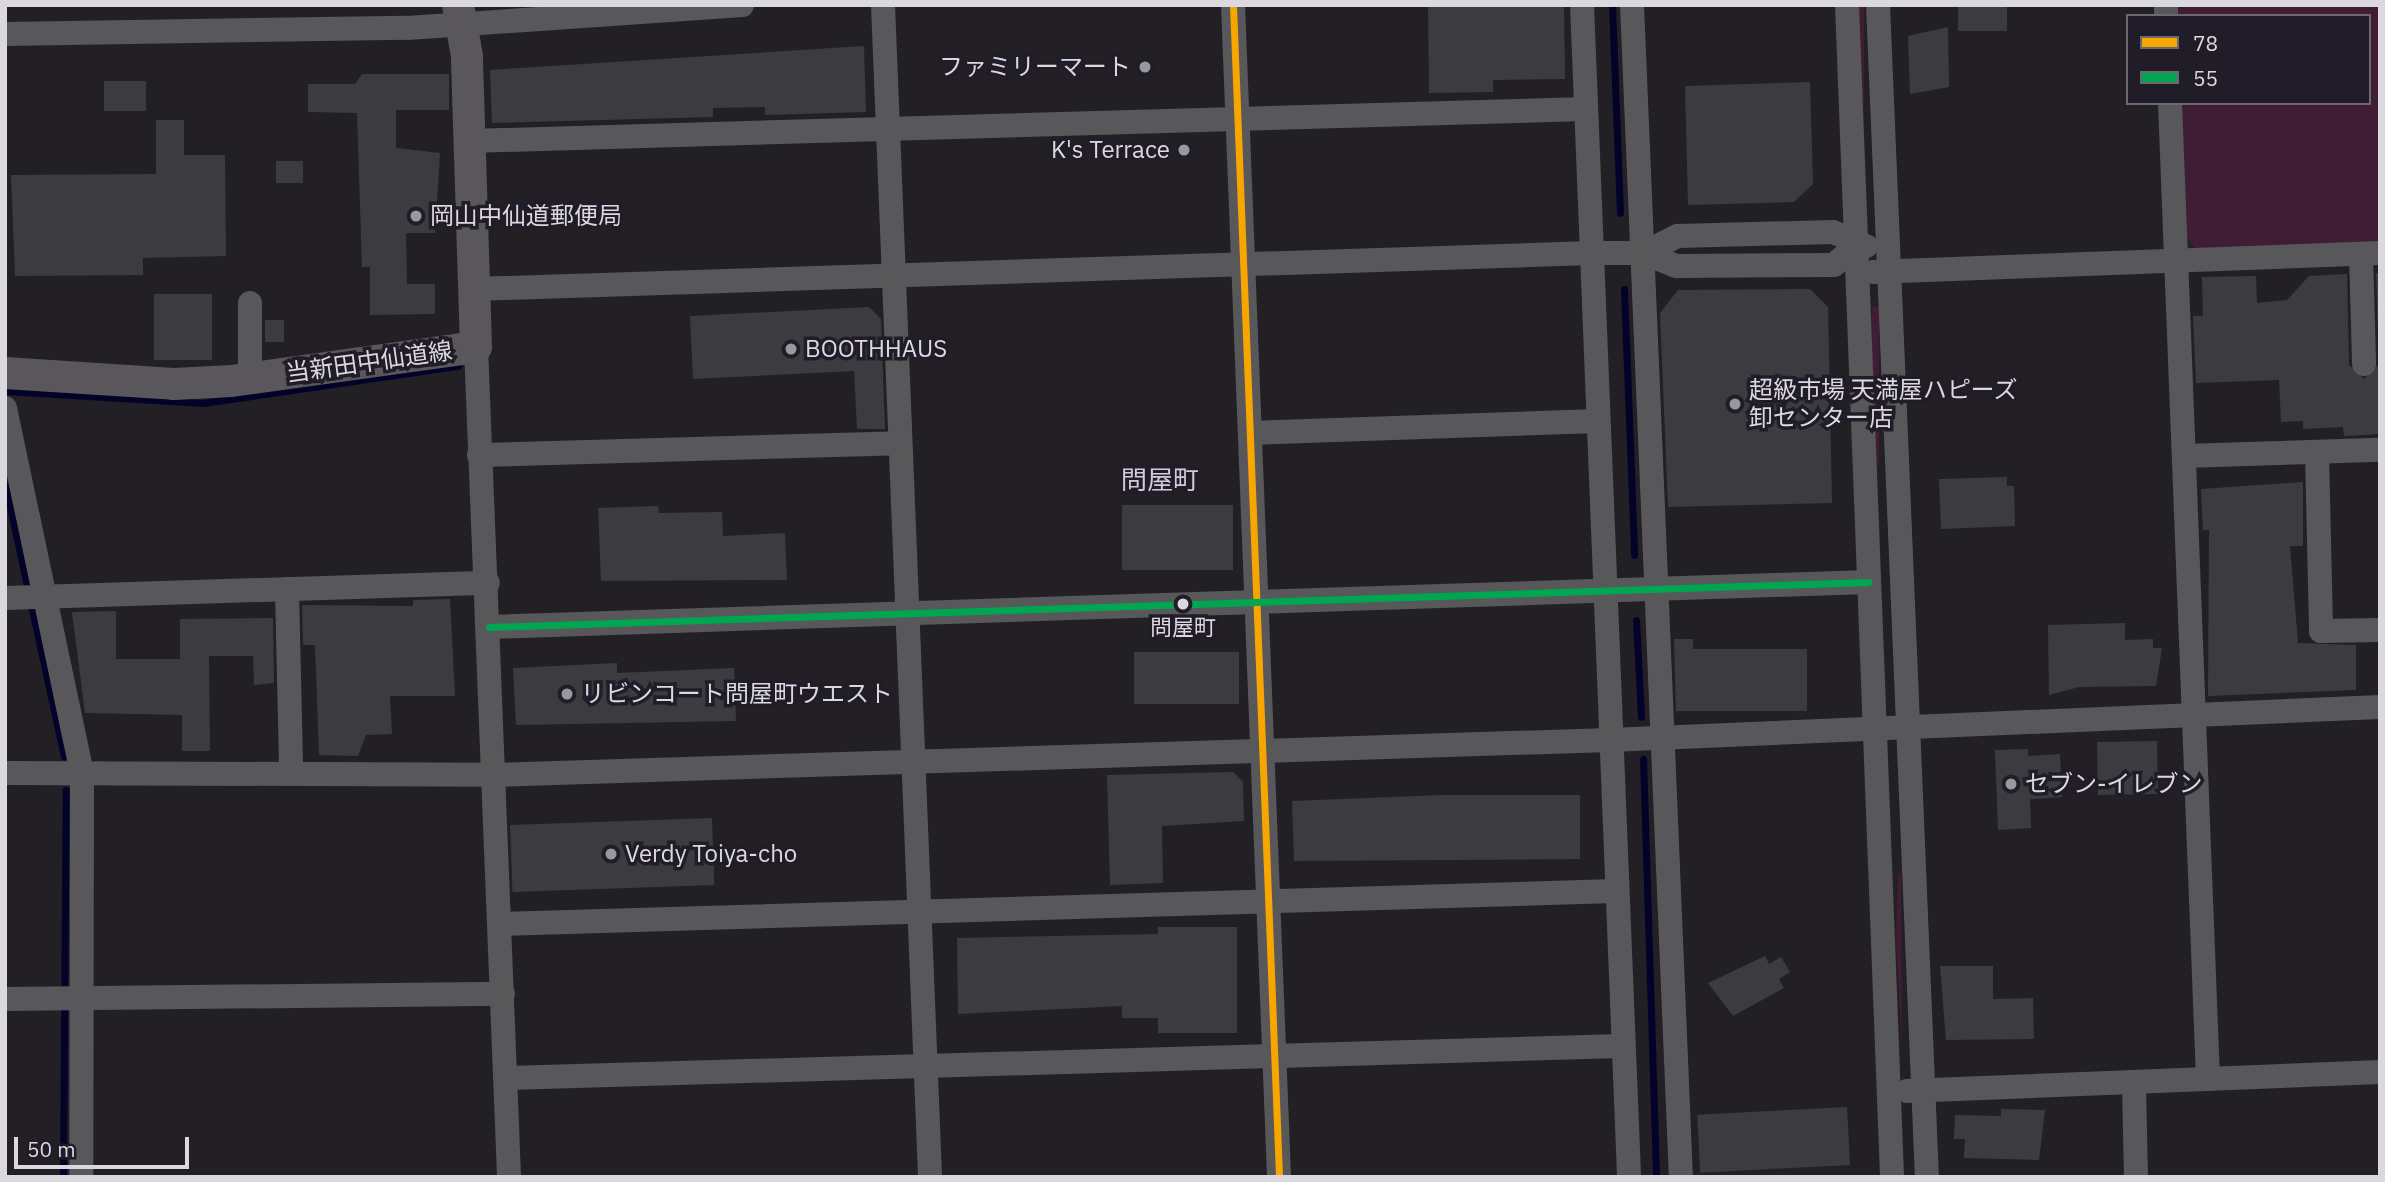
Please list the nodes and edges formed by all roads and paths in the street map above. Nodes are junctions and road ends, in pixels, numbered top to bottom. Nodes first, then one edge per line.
1 (741, 5) edge
2 (883, 5) edge
3 (1233, 5) edge
4 (1582, 5) edge
5 (1632, 5) edge
6 (1847, 5) edge
7 (1878, 5) edge
8 (459, 14) edge
9 (5, 34) edge
10 (2170, 105) edge
11 (1586, 109) junction
12 (1238, 120) junction
13 (892, 131) junction
14 (469, 141) junction
15 (1886, 245) junction
16 (1855, 246) junction
17 (1592, 253) junction
18 (1644, 253) junction
19 (2370, 254) edge
20 (2177, 261) junction
21 (1244, 265) junction
22 (1856, 272) junction
23 (1890, 272) junction
24 (895, 275) junction
25 (474, 289) junction
26 (250, 303) dead end
27 (476, 347) junction
28 (2364, 364) dead end
29 (5, 373) edge
30 (250, 378) junction
31 (5, 408) edge
32 (1598, 421) junction
33 (1251, 433) junction
34 (900, 443) junction
35 (2380, 450) edge
36 (2317, 452) junction
37 (479, 455) junction
38 (2184, 456) junction
39 (1868, 582) junction
40 (488, 583) junction
41 (1654, 586) junction
42 (1604, 587) junction
43 (287, 590) junction
44 (27, 597) edge
45 (1259, 600) junction
46 (910, 612) junction
47 (489, 627) junction
48 (2380, 630) edge
49 (2380, 707) edge
50 (2196, 715) junction
51 (1907, 726) junction
52 (1874, 728) junction
53 (1661, 738) junction
54 (1610, 740) junction
55 (1264, 750) junction
56 (915, 761) junction
57 (291, 772) junction
58 (5, 773) edge
59 (82, 773) junction
60 (495, 775) junction
61 (1616, 891) junction
62 (1269, 902) junction
63 (921, 916) junction
64 (500, 924) junction
65 (503, 994) junction
66 (5, 999) edge
67 (69, 999) junction
68 (1622, 1046) junction
69 (1275, 1058) junction
70 (926, 1070) junction
71 (2380, 1072) edge
72 (2208, 1077) junction
73 (506, 1078) junction
74 (2134, 1083) junction
75 (1889, 1091) junction
76 (1923, 1091) junction
77 (80, 1177) edge
78 (509, 1177) edge
79 (930, 1177) edge
80 (1279, 1177) edge
81 (1629, 1177) edge
82 (1681, 1177) edge
83 (1892, 1177) edge
84 (1927, 1177) edge
85 (2136, 1177) edge

1 - 8 street
2 - 13 street
3 - 12 street
4 - 11 street
5 - 18 street
6 - 16 street
7 - 15 street
8 - 9 street
8 - 14 main road, 当新田中仙道線
10 - 20 street
11 - 12 street
11 - 17 street
12 - 13 street
12 - 21 street
13 - 14 street
13 - 24 street
14 - 25 main road, 当新田中仙道線
15 - 16 street
15 - 23 street
16 - 18 street
16 - 22 street
17 - 18 street
17 - 21 street
17 - 32 street
18 - 41 street
19 - 20 street
19 - 28 street
20 - 23 street
20 - 38 street
21 - 24 street
21 - 33 street
22 - 23 street
22 - 39 street
23 - 51 street
24 - 25 street
24 - 34 street
25 - 27 main road, 当新田中仙道線
26 - 30 street
27 - 30 main road, 当新田中仙道線
27 - 37 street
29 - 30 main road, 当新田中仙道線
31 - 44 street
32 - 33 street
32 - 42 street
33 - 45 street
34 - 37 street
34 - 46 street
35 - 36 street
36 - 38 street
36 - 48 street
37 - 40 street
38 - 50 street
39 - 41 street
39 - 52 street
40 - 43 street
40 - 47 street
41 - 42 street
41 - 53 street
42 - 45 street
42 - 54 street
43 - 44 street
43 - 57 street
44 - 59 street
45 - 46 street
45 - 55 street
46 - 47 street
46 - 56 street
47 - 60 street
49 - 50 street
50 - 51 street
50 - 72 street
51 - 52 street
51 - 76 street
52 - 53 street
52 - 75 street
53 - 54 street
53 - 82 street
54 - 55 street
54 - 61 street
55 - 56 street
55 - 62 street
56 - 60 street
56 - 63 street
57 - 59 street
57 - 60 street
58 - 59 street
59 - 67 street
60 - 64 street
61 - 62 street
61 - 68 street
62 - 63 street
62 - 69 street
63 - 64 street
63 - 70 street
64 - 65 street
65 - 67 street
65 - 73 street
66 - 67 street
67 - 77 street
68 - 69 street
68 - 81 street
69 - 70 street
69 - 80 street
70 - 73 street
70 - 79 street
71 - 72 street
72 - 74 street
73 - 78 street
74 - 76 street
74 - 85 street
75 - 76 street
75 - 83 street
76 - 84 street

